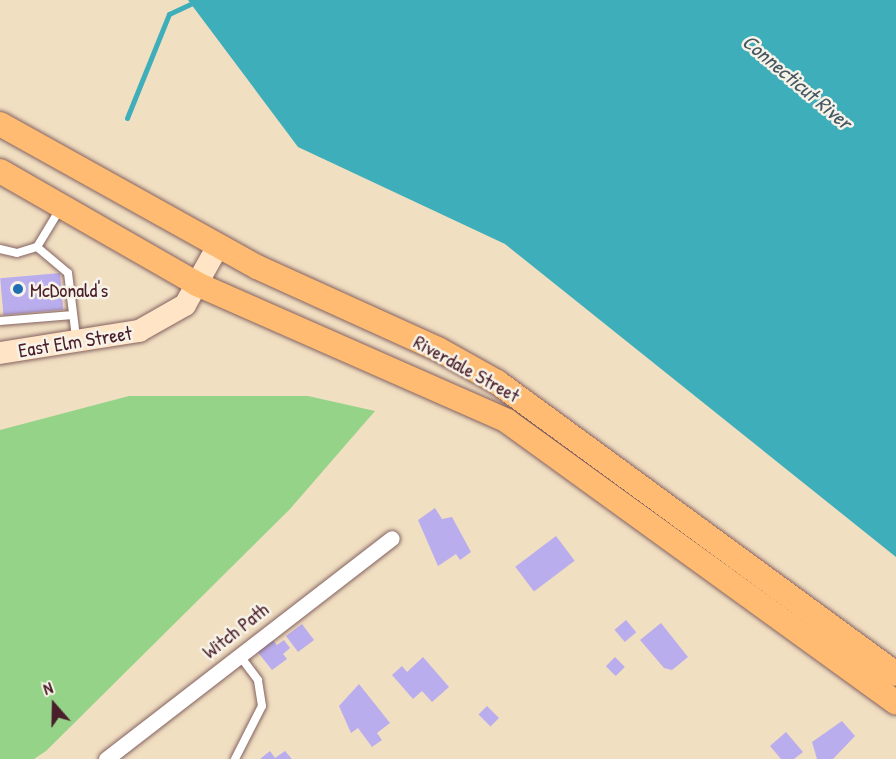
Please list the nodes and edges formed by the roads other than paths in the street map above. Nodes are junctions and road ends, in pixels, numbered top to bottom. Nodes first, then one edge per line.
1 (0, 124) edge
2 (0, 171) edge
3 (60, 209) junction
4 (218, 246) junction
5 (37, 247) junction
6 (0, 249) edge
7 (197, 284) junction
8 (74, 315) junction
9 (0, 321) edge
10 (77, 343) junction
11 (0, 353) edge
12 (392, 538) dead end
13 (238, 654) junction
14 (896, 674) edge
15 (896, 703) edge
16 (106, 759) edge
17 (235, 759) edge

1 - 4 main road, Riverdale Street
2 - 3 main road, Riverdale Street
3 - 5 lane
3 - 7 main road, Riverdale Street
4 - 7 main road, East Elm Street
4 - 14 main road, Riverdale Street
5 - 6 lane
5 - 8 lane
7 - 10 main road, East Elm Street
7 - 15 main road, Riverdale Street
8 - 9 lane
8 - 10 lane
10 - 11 main road, East Elm Street
12 - 13 street, Witch Path
13 - 16 street, Witch Path
13 - 17 lane

